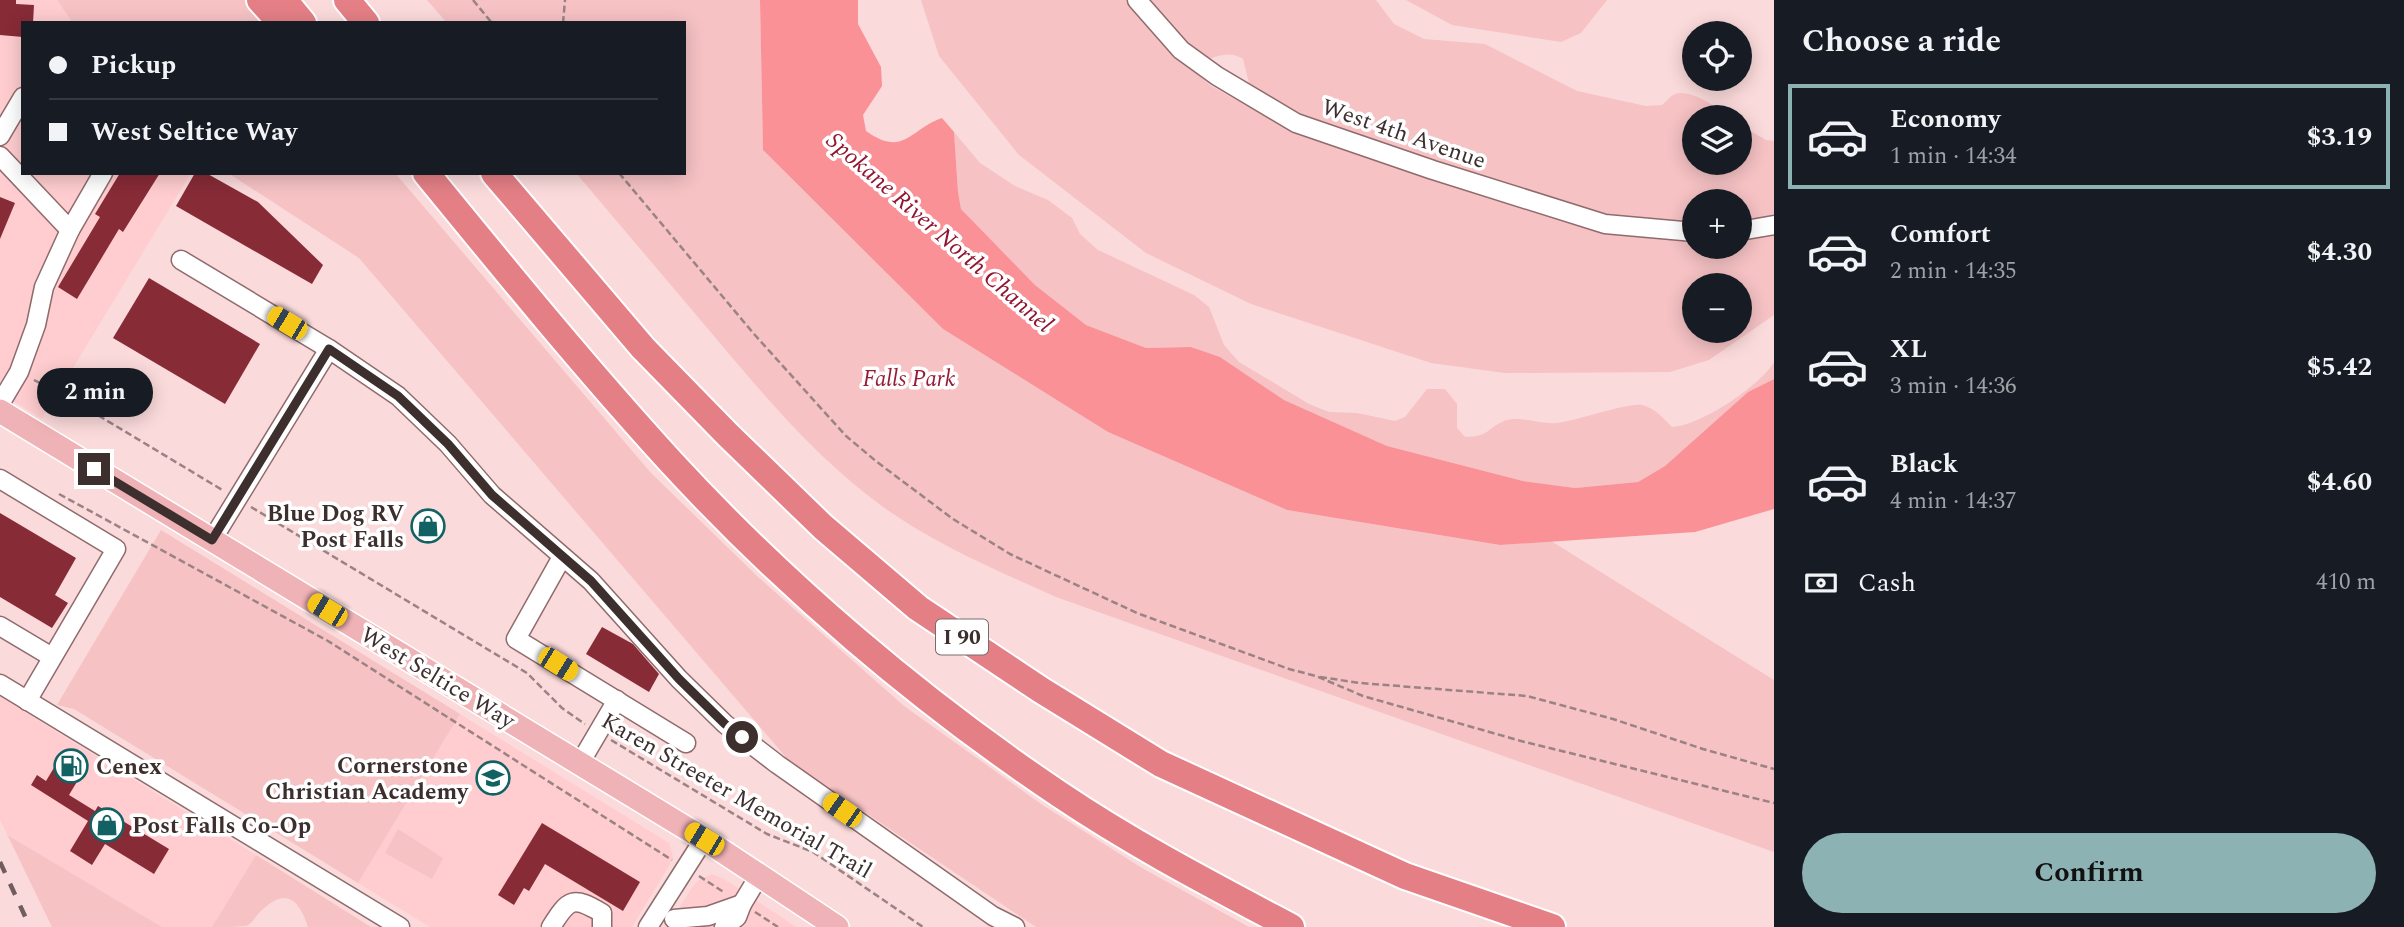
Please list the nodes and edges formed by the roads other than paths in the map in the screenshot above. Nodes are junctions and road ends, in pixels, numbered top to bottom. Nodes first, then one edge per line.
1 (260, 0) edge
2 (284, 0) edge
3 (346, 0) edge
4 (366, 0) edge
5 (1137, 0) edge
6 (279, 21) edge
7 (301, 21) edge
8 (364, 21) edge
9 (382, 21) edge
10 (21, 100) edge
11 (0, 136) edge
12 (0, 156) edge
13 (102, 175) edge
14 (415, 175) edge
15 (428, 175) edge
16 (496, 175) edge
17 (1774, 225) edge
18 (1752, 229) edge
19 (70, 230) junction
20 (1682, 231) edge
21 (181, 260) dead end
22 (329, 349) junction
23 (575, 353) junction
24 (0, 404) edge
25 (0, 411) edge
26 (0, 479) edge
27 (212, 540) junction
28 (562, 557) junction
29 (0, 626) edge
30 (52, 657) junction
31 (0, 684) edge
32 (617, 700) junction
33 (26, 701) junction
34 (686, 743) dead end
35 (580, 763) junction
36 (704, 839) junction
37 (759, 876) junction
38 (742, 904) junction
39 (672, 919) edge
40 (400, 927) edge
41 (551, 927) edge
42 (602, 927) edge
43 (649, 927) edge
44 (724, 927) edge
45 (837, 927) edge
46 (1015, 927) edge
47 (1291, 927) edge
48 (1552, 927) edge

1 - 6 highway
2 - 7 highway
3 - 8 highway
4 - 9 highway
5 - 20 street, West 4th Avenue
10 - 11 street
12 - 19 street
13 - 19 street
14 - 23 highway
15 - 23 highway
16 - 48 highway, I 90
17 - 18 street
19 - 24 street
21 - 22 street
22 - 27 street
22 - 28 street
23 - 47 highway
25 - 27 main road, West Seltice Way
26 - 30 street
27 - 35 main road, West Seltice Way
28 - 32 street
28 - 46 street
29 - 30 street
30 - 33 street
31 - 33 street
32 - 34 street
32 - 35 street
33 - 40 street
35 - 36 main road, West Seltice Way
36 - 37 main road, West Seltice Way
36 - 39 street
37 - 38 street
37 - 45 main road, West Seltice Way
38 - 39 street
38 - 44 street
39 - 43 street
41 - 42 street

